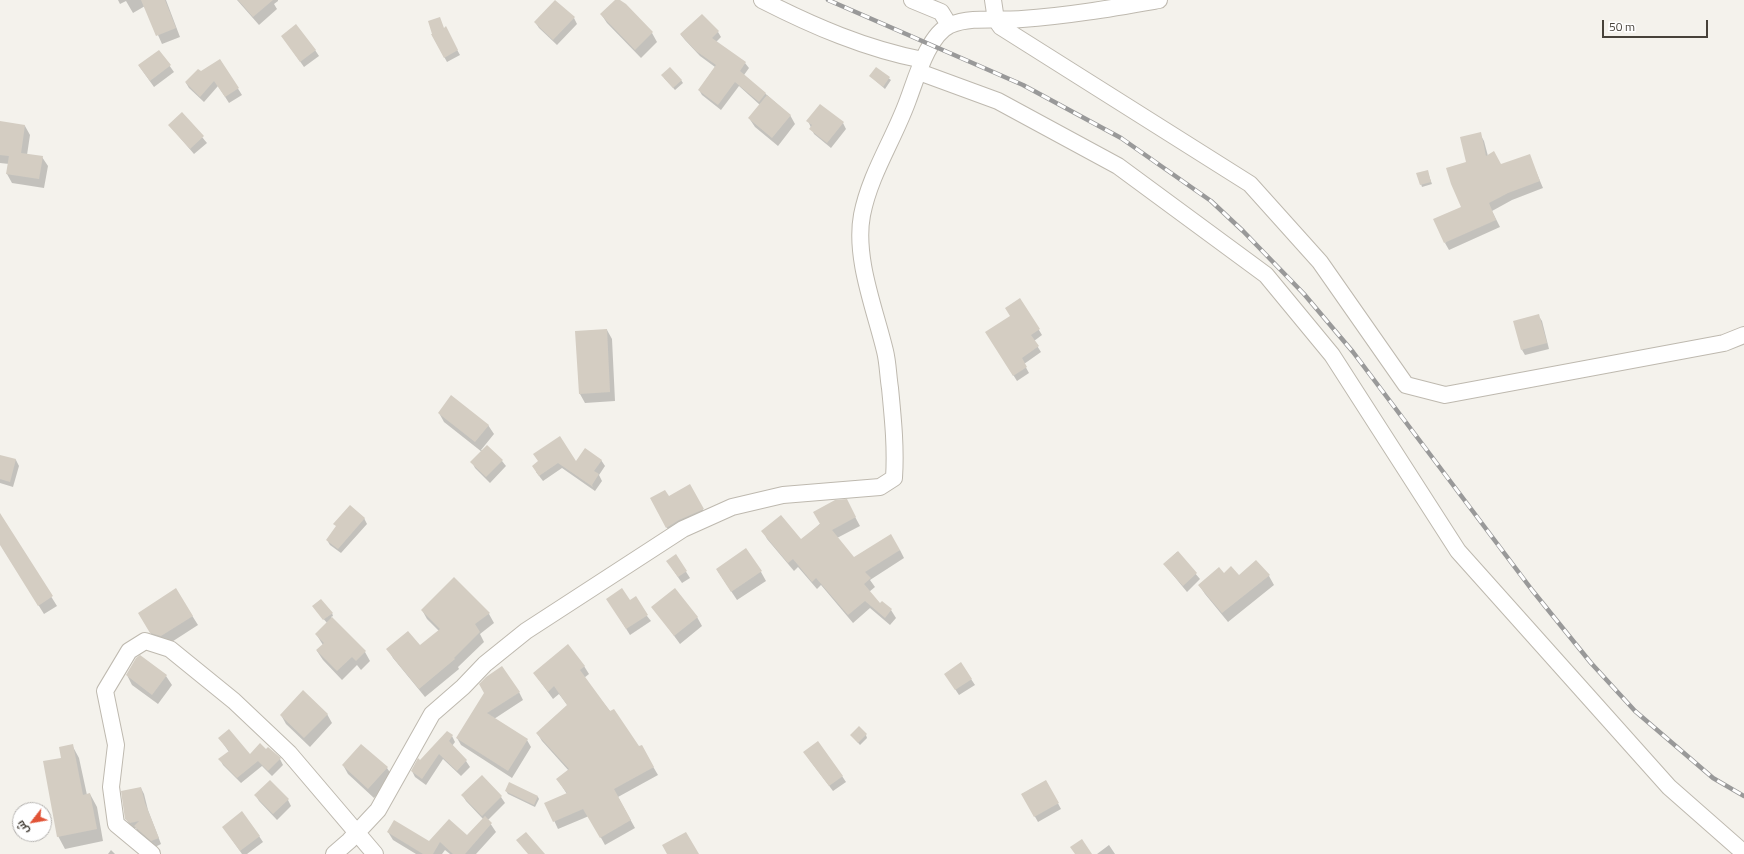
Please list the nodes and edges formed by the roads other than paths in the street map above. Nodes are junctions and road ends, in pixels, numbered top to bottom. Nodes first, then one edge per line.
1 (762, 0) edge
2 (912, 0) edge
3 (993, 0) edge
4 (1159, 0) edge
5 (996, 20) junction
6 (950, 25) junction
7 (921, 66) junction
8 (1744, 335) edge
9 (356, 833) junction
10 (1744, 853) edge
11 (152, 854) edge
12 (334, 854) edge
13 (375, 854) edge

1 - 7 street
2 - 6 street
3 - 5 street
4 - 5 street
5 - 6 street
5 - 8 street
6 - 7 street
7 - 9 street
7 - 10 street
9 - 11 street
9 - 12 street
9 - 13 street

